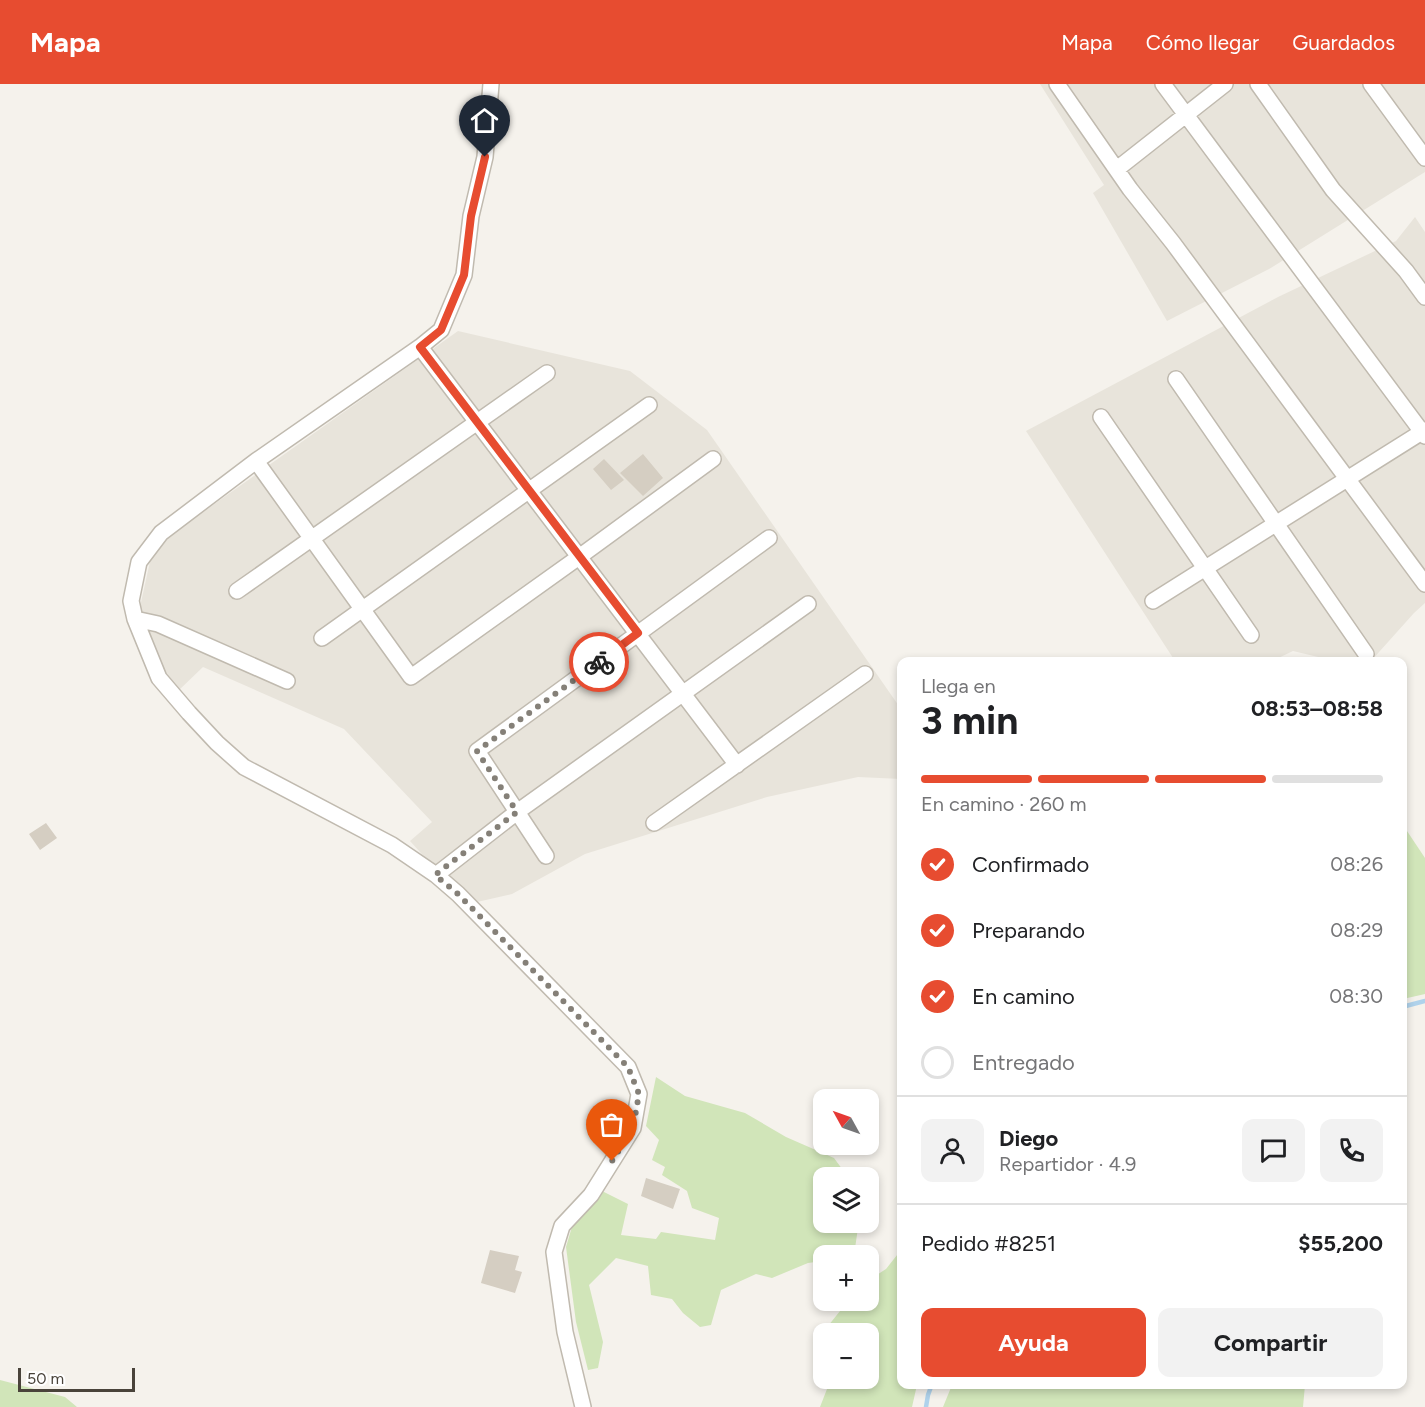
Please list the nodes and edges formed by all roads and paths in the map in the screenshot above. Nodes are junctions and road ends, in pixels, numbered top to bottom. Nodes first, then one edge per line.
1 (491, 84) edge
2 (1057, 84) edge
3 (1163, 84) edge
4 (1225, 84) edge
5 (1258, 84) edge
6 (1371, 84) edge
7 (1186, 116) junction
8 (1425, 158) edge
9 (1117, 169) junction
10 (1425, 297) edge
11 (420, 347) junction
12 (547, 374) dead end
13 (1176, 379) dead end
14 (649, 405) dead end
15 (1101, 417) dead end
16 (478, 422) junction
17 (1424, 432) edge
18 (713, 459) dead end
19 (256, 461) junction
20 (1348, 478) junction
21 (529, 490) junction
22 (1276, 524) junction
23 (312, 538) junction
24 (769, 538) dead end
25 (579, 557) junction
26 (1205, 568) junction
27 (1425, 584) edge
28 (237, 591) dead end
29 (1153, 601) dead end
30 (808, 604) dead end
31 (363, 609) junction
32 (135, 619) junction
33 (638, 633) junction
34 (1251, 635) dead end
35 (322, 638) dead end
36 (1366, 654) dead end
37 (865, 674) dead end
38 (287, 681) dead end
39 (683, 693) junction
40 (737, 765) junction
41 (517, 812) junction
42 (654, 824) dead end
43 (546, 856) dead end
44 (435, 875) junction
45 (583, 1407) edge

1 - 11 street
2 - 9 street
3 - 7 street
4 - 7 street
5 - 10 street
6 - 8 street
7 - 9 street
7 - 17 street
9 - 20 street
11 - 16 street
11 - 19 street
12 - 16 street
13 - 22 street
14 - 21 street
15 - 26 street
16 - 21 street
16 - 23 street
17 - 20 street
18 - 25 street
19 - 23 street
19 - 32 street
20 - 22 street
20 - 27 street
21 - 25 street
21 - 31 street
22 - 26 street
22 - 36 street
23 - 28 street
23 - 31 street
24 - 33 street
25 - 31 street
25 - 33 street
26 - 29 street
26 - 34 street
30 - 39 street
31 - 35 street
32 - 38 street
32 - 44 street
33 - 39 street
33 - 41 street
37 - 40 street
39 - 40 street
39 - 41 street
40 - 42 street
41 - 43 street
41 - 44 street
44 - 45 street

